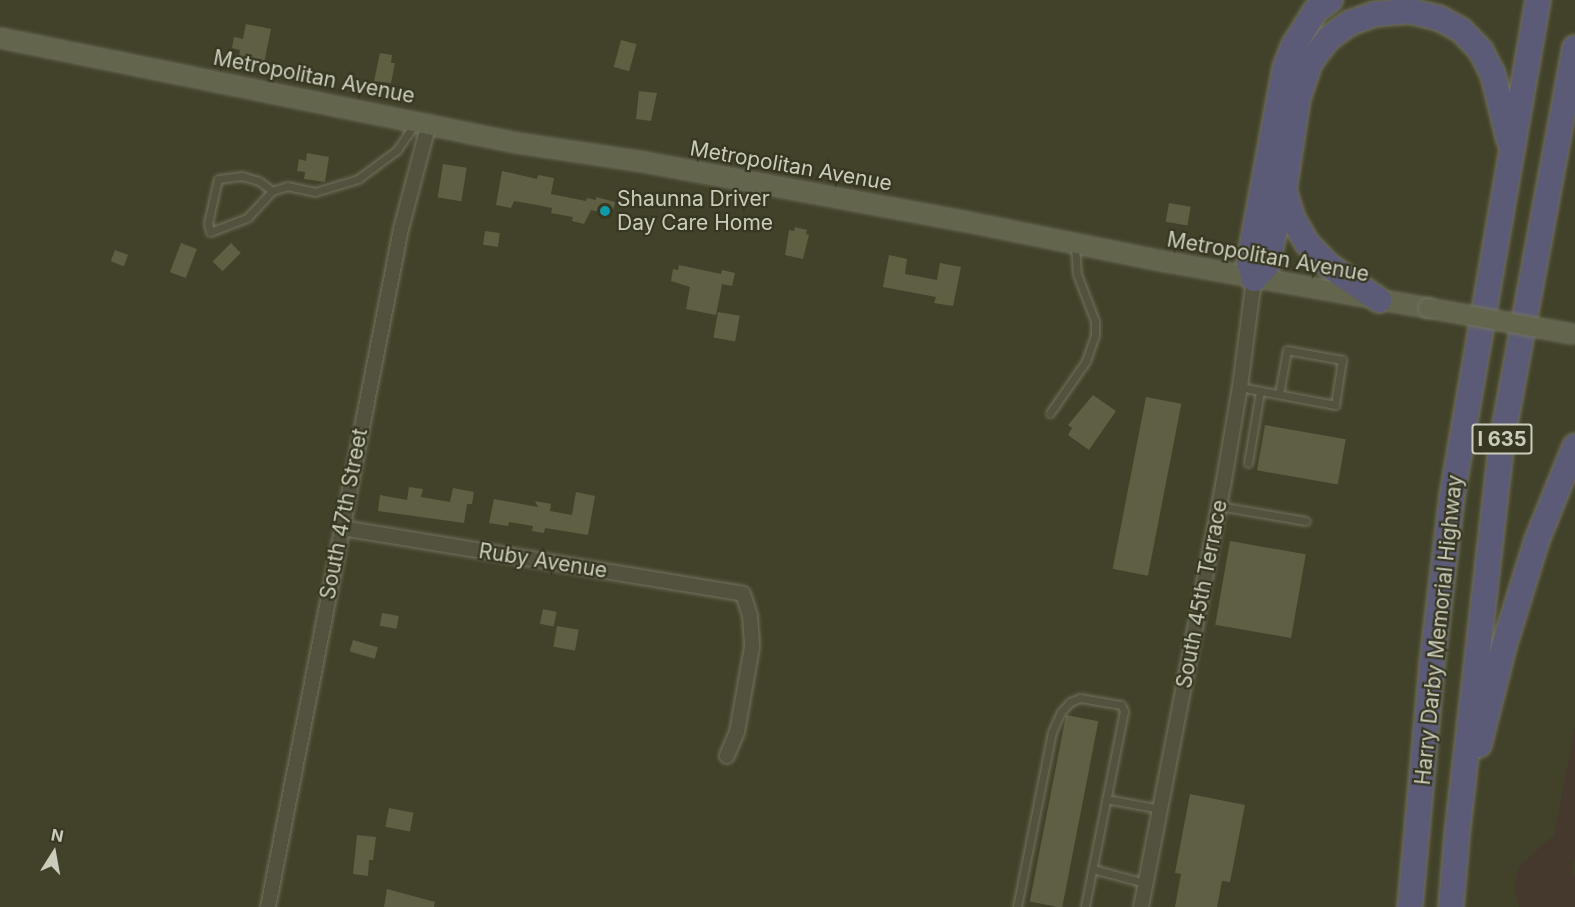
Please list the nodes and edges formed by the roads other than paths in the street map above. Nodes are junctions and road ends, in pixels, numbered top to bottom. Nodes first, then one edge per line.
1 (1330, 0) edge
2 (1538, 0) edge
3 (0, 38) edge
4 (1575, 48) edge
5 (423, 122) junction
6 (1511, 151) junction
7 (1284, 190) junction
8 (272, 191) junction
9 (1075, 244) junction
10 (1254, 279) junction
11 (1379, 300) junction
12 (1573, 335) edge
13 (1240, 387) junction
14 (1260, 391) junction
15 (1280, 394) junction
16 (1050, 413) dead end
17 (1575, 446) edge
18 (1248, 463) dead end
19 (1219, 506) junction
20 (1306, 521) dead end
21 (342, 528) junction
22 (727, 756) dead end
23 (1106, 800) junction
24 (1160, 809) junction
25 (1457, 835) junction
26 (1092, 870) junction
27 (1145, 883) junction
28 (268, 907) edge
29 (1017, 907) edge
30 (1085, 907) edge
31 (1141, 907) edge
32 (1410, 907) edge
33 (1451, 907) edge

1 - 10 highway
2 - 6 highway, Harry Darby Memorial Highway / I 635
3 - 5 main road, Metropolitan Avenue
4 - 25 highway, Harry Darby Memorial Highway / I 635
5 - 8 lane
5 - 9 main road, Metropolitan Avenue
5 - 21 street, South 47th Street
6 - 7 highway
6 - 32 highway, Harry Darby Memorial Highway / I 635
7 - 10 highway
7 - 11 highway
8 - 8 lane
9 - 10 main road, Metropolitan Avenue
9 - 16 lane
10 - 11 main road, Metropolitan Avenue
10 - 13 street, South 45th Terrace
11 - 12 main road, Metropolitan Avenue, bridge
13 - 14 lane
13 - 19 street, South 45th Terrace
14 - 15 lane
14 - 18 lane
15 - 15 lane
17 - 25 highway
19 - 20 lane
19 - 24 street, South 45th Terrace
21 - 22 street, Ruby Avenue
21 - 28 street, South 47th Street
23 - 24 lane
23 - 26 lane
23 - 29 lane
24 - 27 street, South 45th Terrace
25 - 33 highway, Harry Darby Memorial Highway / I 635
26 - 27 lane
26 - 30 lane
27 - 31 street, South 45th Terrace

